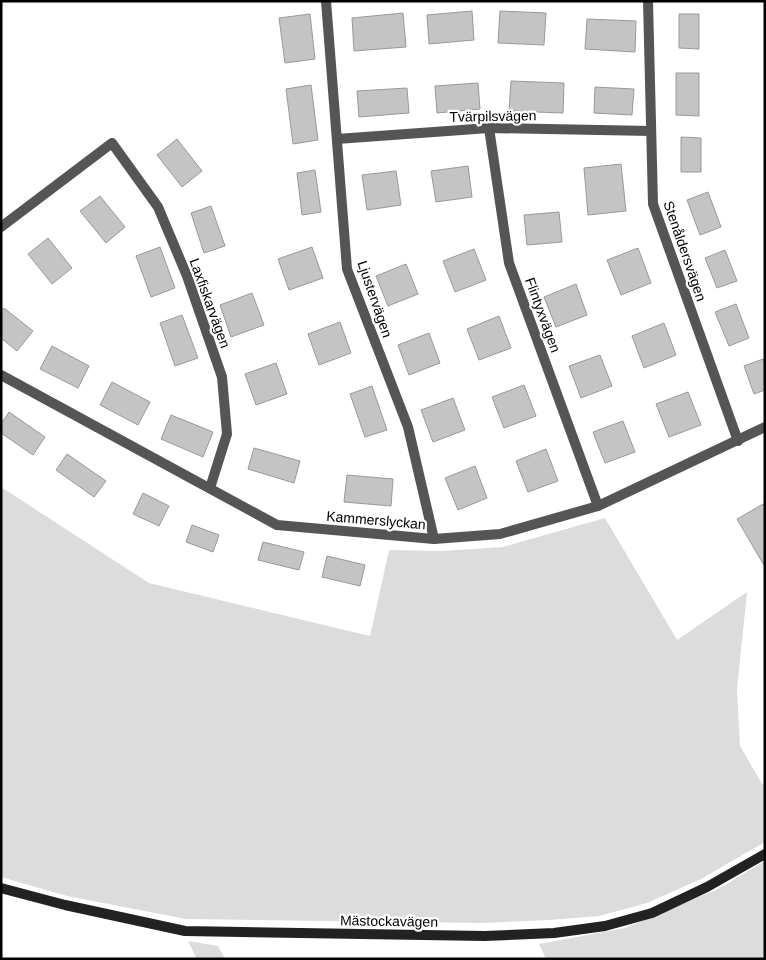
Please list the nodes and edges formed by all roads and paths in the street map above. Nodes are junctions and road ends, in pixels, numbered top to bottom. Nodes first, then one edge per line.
1 (326, 1) edge
2 (648, 1) edge
3 (489, 128) junction
4 (651, 131) junction
5 (337, 139) junction
6 (1, 227) edge
7 (1, 375) edge
8 (765, 427) edge
9 (738, 441) junction
10 (210, 488) junction
11 (598, 506) junction
12 (434, 539) junction
13 (765, 854) edge
14 (1, 888) edge

1 - 5 street, Ljustervägen
2 - 4 street, Stenåldersvägen
3 - 4 street, Tvärpilsvägen
3 - 5 street, Tvärpilsvägen
3 - 11 street, Flintyxvägen
4 - 9 street, Stenåldersvägen
5 - 12 street, Ljustervägen
6 - 10 street, Laxfiskarvägen
7 - 10 street, Kammerslyckan
8 - 9 street, Kammerslyckan
9 - 11 street, Kammerslyckan
10 - 12 street, Kammerslyckan
11 - 12 street, Kammerslyckan
13 - 14 street, Mästockavägen

